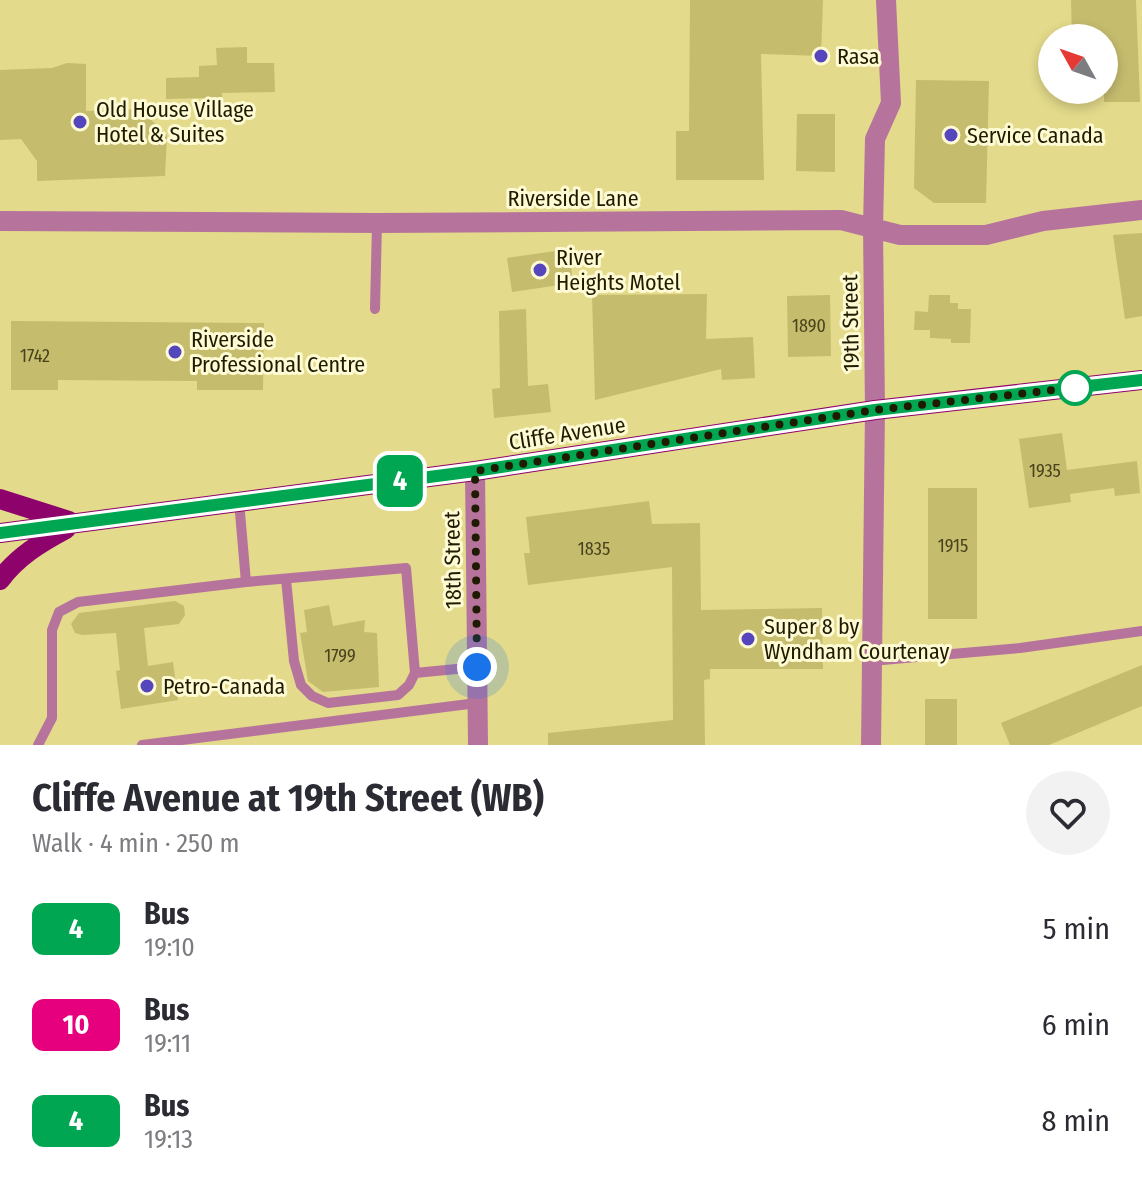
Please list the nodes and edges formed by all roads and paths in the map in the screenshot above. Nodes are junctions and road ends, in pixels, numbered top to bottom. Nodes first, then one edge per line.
1 (886, 0) edge
2 (1142, 210) edge
3 (0, 221) edge
4 (377, 223) junction
5 (873, 227) junction
6 (375, 309) dead end
7 (1142, 380) edge
8 (875, 410) junction
9 (475, 471) junction
10 (0, 499) edge
11 (239, 501) junction
12 (76, 524) junction
13 (0, 533) edge
14 (286, 579) junction
15 (0, 580) edge
16 (246, 582) junction
17 (1142, 631) edge
18 (871, 661) junction
19 (477, 667) junction
20 (415, 673) junction
21 (477, 703) junction
22 (38, 745) edge
23 (142, 745) edge
24 (478, 745) edge
25 (871, 745) edge

1 - 5 street, 19th Street
2 - 5 street, Riverside Lane
3 - 4 street, Riverside Lane
4 - 5 street, Riverside Lane
4 - 6 lane
5 - 8 street, 19th Street
7 - 8 main road, Cliffe Avenue
8 - 9 main road, Cliffe Avenue
8 - 18 street, 19th Street
9 - 11 main road, Cliffe Avenue
9 - 19 street, 18th Street
10 - 12 main road
11 - 12 main road, Cliffe Avenue
11 - 16 lane
12 - 13 main road, Cliffe Avenue
12 - 15 main road
14 - 16 lane
14 - 20 lane
14 - 20 lane
16 - 22 lane
17 - 18 lane
18 - 25 street, 19th Street
19 - 20 lane
19 - 21 street, 18th Street
21 - 23 lane
21 - 24 street, 18th Street

